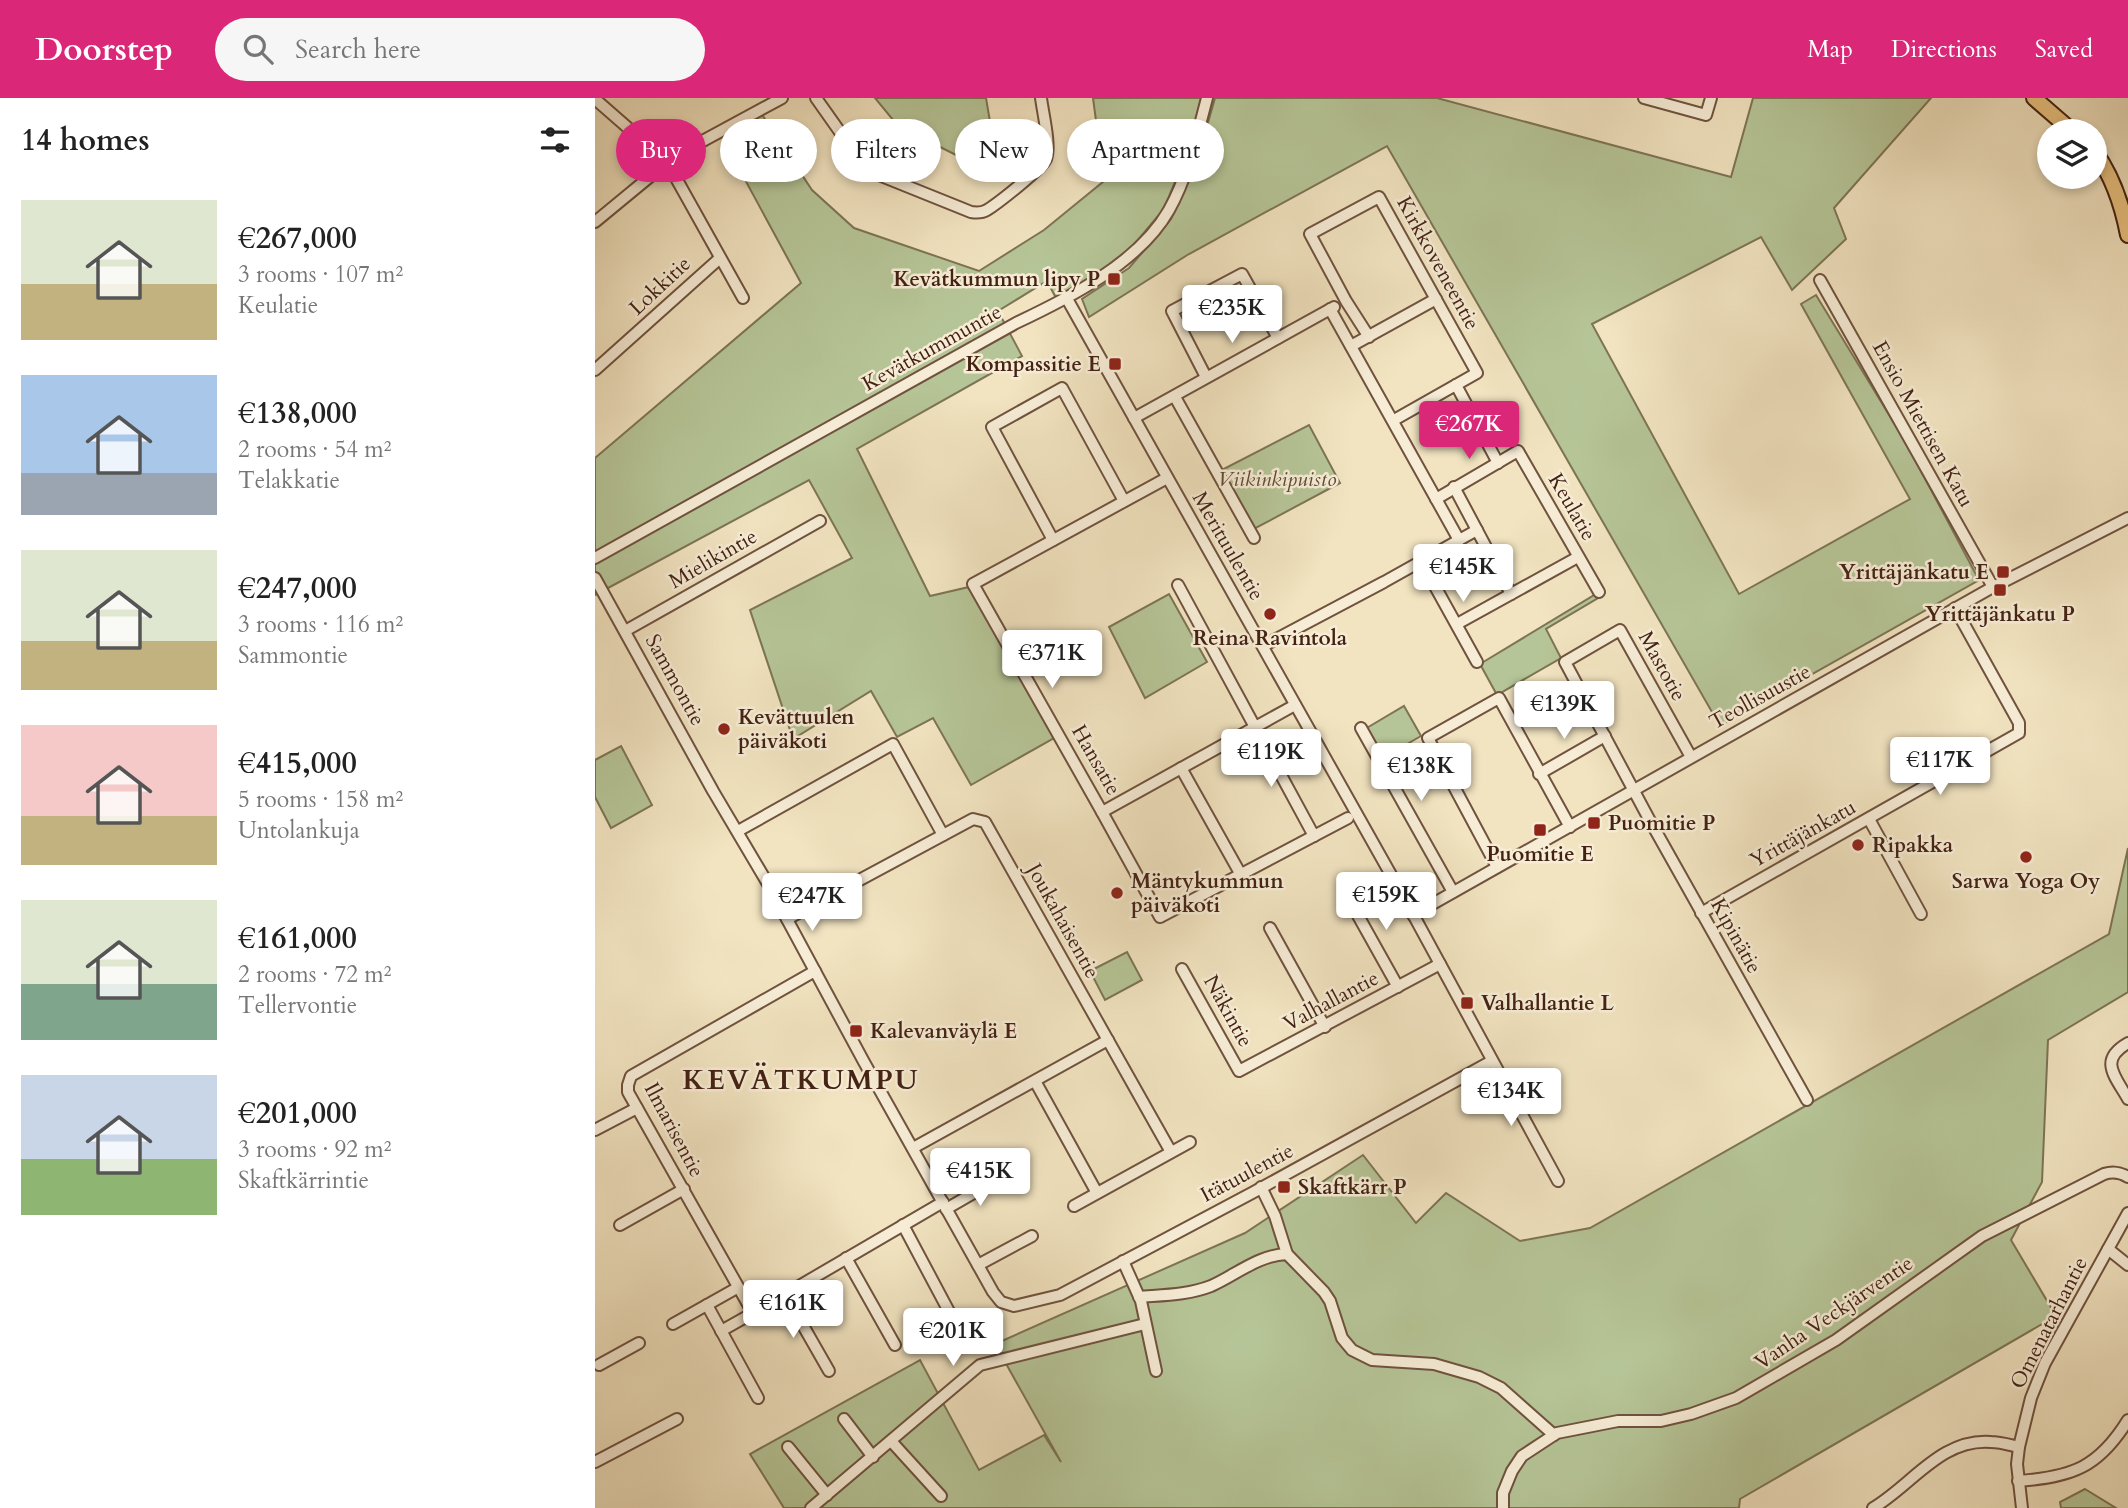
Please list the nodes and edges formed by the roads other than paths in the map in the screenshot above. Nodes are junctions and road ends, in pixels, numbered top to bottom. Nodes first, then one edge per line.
1 (782, 98) edge
2 (816, 98) edge
3 (1041, 98) edge
4 (1207, 98) edge
5 (1643, 98) edge
6 (1711, 98) edge
7 (2034, 98) edge
8 (595, 99) edge
9 (618, 119) edge
10 (2058, 119) edge
11 (706, 140) edge
12 (2107, 169) edge
13 (643, 182) edge
14 (678, 182) edge
15 (595, 222) edge
16 (2128, 234) edge
17 (720, 258) junction
18 (1820, 280) dead end
19 (1066, 297) junction
20 (743, 298) dead end
21 (1436, 299) junction
22 (1346, 301) junction
23 (1330, 309) junction
24 (1369, 337) junction
25 (1278, 338) junction
26 (1351, 346) junction
27 (595, 370) edge
28 (1206, 377) junction
29 (1456, 385) junction
30 (1175, 397) junction
31 (1135, 418) junction
32 (1394, 420) junction
33 (1498, 463) junction
34 (1167, 478) junction
35 (1454, 487) junction
36 (1436, 499) junction
37 (1124, 501) junction
38 (2128, 518) edge
39 (820, 521) dead end
40 (1477, 530) junction
41 (1254, 538) dead end
42 (1053, 540) junction
43 (1459, 540) junction
44 (1578, 556) junction
45 (595, 558) edge
46 (1421, 561) junction
47 (595, 578) edge
48 (1178, 585) dead end
49 (1993, 587) junction
50 (1599, 592) dead end
51 (1511, 594) junction
52 (1955, 608) junction
53 (1457, 624) junction
54 (625, 631) junction
55 (1263, 646) junction
56 (1477, 662) dead end
57 (1295, 705) junction
58 (1255, 727) junction
59 (1361, 729) dead end
60 (1605, 736) junction
61 (1691, 757) junction
62 (1181, 768) junction
63 (1539, 774) junction
64 (1634, 790) junction
65 (1102, 812) junction
66 (1348, 818) dead end
67 (1869, 819) junction
68 (1570, 827) junction
69 (738, 831) junction
70 (943, 835) junction
71 (1314, 836) junction
72 (1497, 867) junction
73 (1243, 878) junction
74 (1453, 892) junction
75 (1346, 894) dead end
76 (1701, 914) junction
77 (1921, 914) dead end
78 (1413, 915) junction
79 (787, 919) junction
80 (1270, 928) dead end
81 (1440, 964) junction
82 (1182, 969) dead end
83 (815, 971) junction
84 (1398, 987) junction
85 (1325, 1027) junction
86 (1108, 1040) junction
87 (2128, 1043) edge
88 (1492, 1061) junction
89 (1239, 1071) joint
90 (1035, 1081) junction
91 (2128, 1099) edge
92 (1807, 1100) dead end
93 (637, 1108) junction
94 (595, 1130) edge
95 (1190, 1142) dead end
96 (913, 1148) junction
97 (1171, 1152) junction
98 (2128, 1177) edge
99 (998, 1179) dead end
100 (1558, 1181) dead end
101 (1261, 1187) junction
102 (684, 1189) junction
103 (1097, 1193) junction
104 (945, 1205) junction
105 (1074, 1206) dead end
106 (2128, 1213) edge
107 (620, 1225) dead end
108 (903, 1225) junction
109 (1032, 1236) dead end
110 (2108, 1249) junction
111 (1287, 1254) junction
112 (846, 1258) junction
113 (1123, 1261) junction
114 (978, 1265) junction
115 (2128, 1265) edge
116 (737, 1288) junction
117 (785, 1294) junction
118 (1139, 1297) junction
119 (707, 1305) junction
120 (1014, 1306) joint
121 (753, 1313) junction
122 (953, 1319) dead end
123 (673, 1324) dead end
124 (1145, 1324) junction
125 (721, 1331) junction
126 (639, 1343) dead end
127 (895, 1345) dead end
128 (596, 1364) edge
129 (829, 1371) dead end
130 (1156, 1371) dead end
131 (758, 1398) dead end
132 (677, 1419) dead end
133 (844, 1419) dead end
134 (2128, 1420) edge
135 (1554, 1435) junction
136 (891, 1441) junction
137 (788, 1447) dead end
138 (2019, 1447) junction
139 (873, 1457) junction
140 (595, 1462) edge
141 (2018, 1481) junction
142 (827, 1495) junction
143 (941, 1496) dead end
144 (2022, 1503) edge
145 (811, 1508) edge
146 (1503, 1508) edge
147 (1873, 1508) edge

1 - 11 street
2 - 3 street
4 - 19 street, Kevätkummuntie
5 - 6 street
7 - 10 main road
8 - 9 street, Lokkitie
12 - 16 main road
13 - 15 street
14 - 17 street, Lokkitie
17 - 20 street, Lokkitie
17 - 27 street, Lokkitie
18 - 49 street, Ensio Miettisen Katu
19 - 31 street, Merituulentie
19 - 45 street, Kevätkummuntie
21 - 22 street, Kirkkoveneentie
21 - 24 street
21 - 29 street, Kirkkoveneentie
22 - 23 street
22 - 24 street, Kirkkoveneentie
23 - 25 street
23 - 26 street
24 - 26 street
25 - 28 street
25 - 28 street
26 - 32 street
28 - 30 street
29 - 32 street
29 - 33 street
30 - 31 street
30 - 41 street
31 - 34 street, Merituulentie
32 - 36 street
33 - 35 street, Keulatie
33 - 44 street, Keulatie
34 - 37 street, Hansatie
34 - 55 street, Merituulentie
35 - 36 street, Keulatie
35 - 40 street
36 - 43 street
37 - 42 street, Hansatie
37 - 42 street
38 - 49 street, Teollisuustie
39 - 54 street, Mielikintie
40 - 43 street
40 - 51 street
42 - 65 street, Hansatie
43 - 46 street
44 - 50 street, Keulatie
44 - 51 street
46 - 53 street
46 - 55 street
47 - 54 street, Sammontie
48 - 58 street
49 - 52 street, Teollisuustie
51 - 53 street
52 - 61 street, Teollisuustie
52 - 67 street, Yrittäjänkatu
53 - 56 street
54 - 69 street, Sammontie
55 - 57 street, Merituulentie
57 - 58 street, Hansatie
57 - 78 street, Merituulentie
58 - 62 street, Hansatie
58 - 71 street
59 - 74 street
60 - 61 street, Mastotie
60 - 63 street
60 - 64 street, Mastotie
61 - 64 street, Teollisuustie
62 - 65 street, Hansatie
62 - 73 street
63 - 68 street
63 - 72 street
64 - 68 street, Teollisuustie
64 - 76 street, Kipinätie
65 - 73 street
66 - 71 street
67 - 76 street, Yrittäjänkatu
67 - 77 street
68 - 72 street, Teollisuustie
69 - 70 street
69 - 79 street, Sammontie
70 - 79 street, Joukahaisentie
70 - 86 street, Joukahaisentie
71 - 73 street
72 - 74 street, Teollisuustie
74 - 78 street, Teollisuustie
75 - 84 street
76 - 92 street, Kipinätie
78 - 81 street, Merituulentie
79 - 83 street, Sammontie
80 - 85 street
81 - 84 street, Valhallantie
81 - 88 street, Merituulentie
82 - 89 street, Näkintie
83 - 93 street, Ilmarisentie
83 - 96 street, Sammontie
84 - 85 street, Valhallantie
85 - 89 street, Valhallantie
86 - 90 street
86 - 97 street, Joukahaisentie
87 - 91 street
88 - 100 street, Merituulentie
88 - 101 street, Itätuulentie
90 - 96 street
90 - 103 street
93 - 94 street
93 - 102 street, Ilmarisentie
95 - 97 street
96 - 104 street, Sammontie
97 - 103 street
98 - 135 street, Vanha Veckjärventie
99 - 104 street
101 - 111 street
101 - 113 street, Itätuulentie
102 - 107 street
102 - 116 street, Ilmarisentie
103 - 105 street
104 - 108 street
104 - 114 street, Sammontie
106 - 110 street, Omenatarhantie
108 - 112 street
108 - 122 street
109 - 114 street
110 - 115 street
110 - 138 street, Omenatarhantie
111 - 118 street
111 - 135 street
112 - 117 street
112 - 127 street
113 - 118 street
113 - 120 street, Itätuulentie
114 - 120 street, Sammontie
116 - 119 street
116 - 121 street, Ilmarisentie
117 - 121 street
117 - 129 street
118 - 124 street
119 - 123 street
119 - 125 street
121 - 125 street
124 - 130 street
124 - 136 street
125 - 131 street
126 - 128 street
132 - 140 street
133 - 139 street
134 - 141 street
135 - 146 street, Vanha Veckjärventie
136 - 139 street
136 - 143 street
137 - 142 street
138 - 141 street, Omenatarhantie
138 - 147 street
139 - 142 street
141 - 144 street, Omenatarhantie
142 - 145 street

